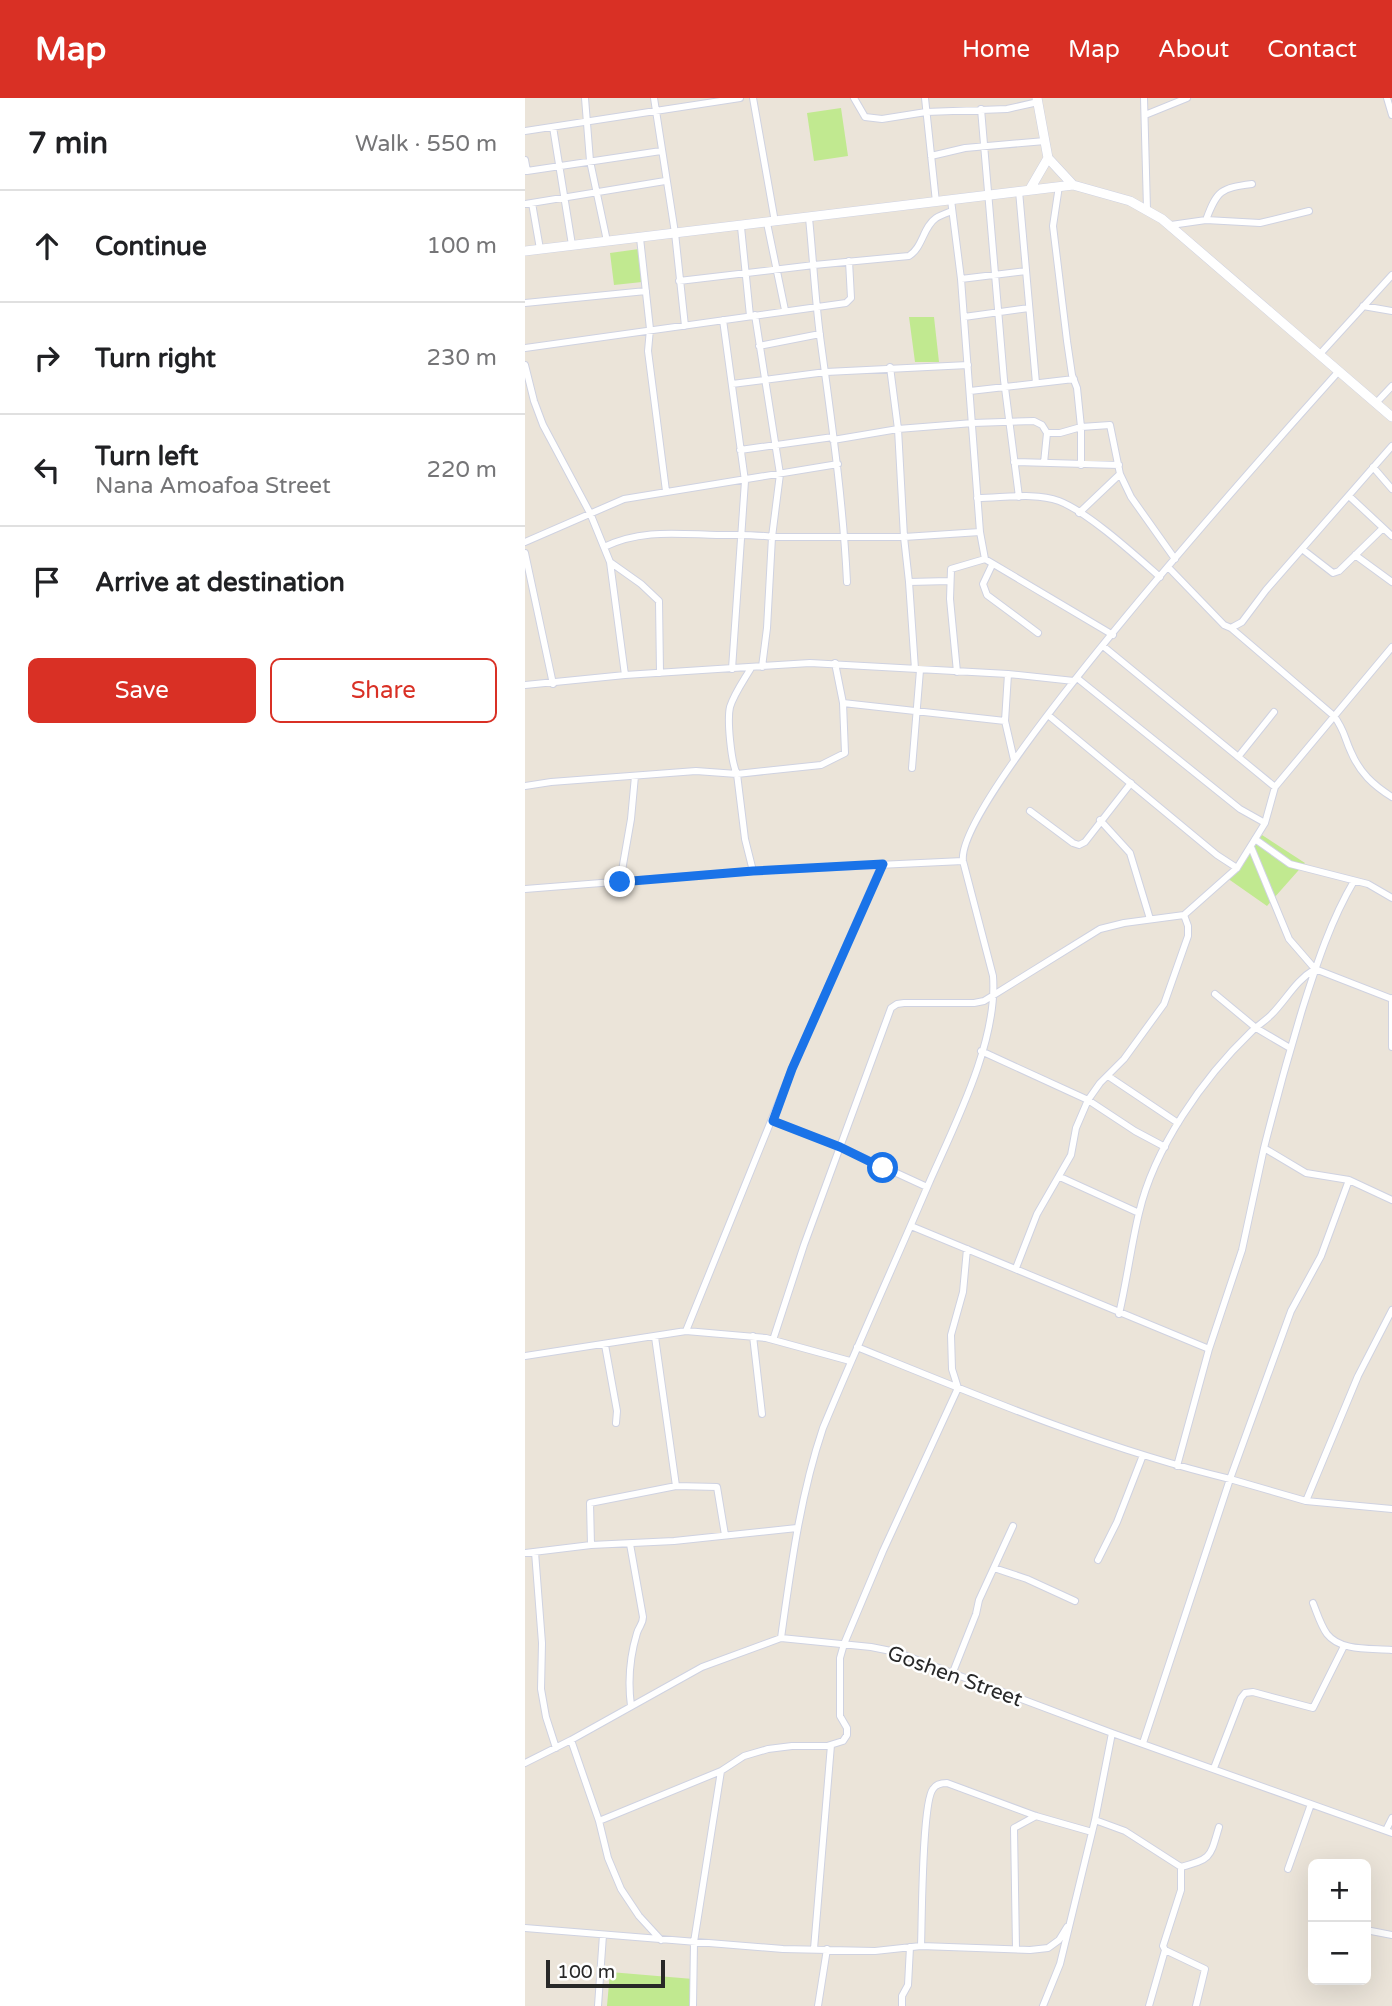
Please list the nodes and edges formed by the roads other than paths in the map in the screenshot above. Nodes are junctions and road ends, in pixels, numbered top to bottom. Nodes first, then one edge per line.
1 (585, 98) edge
2 (654, 98) edge
3 (740, 98) edge
4 (753, 98) edge
5 (854, 98) edge
6 (925, 98) edge
7 (1144, 98) edge
8 (1187, 98) edge
9 (1387, 98) edge
10 (1037, 100) edge
11 (981, 109) junction
12 (656, 110) junction
13 (926, 112) junction
14 (1145, 115) junction
15 (1392, 115) edge
16 (586, 121) junction
17 (553, 127) junction
18 (525, 131) edge
19 (1045, 141) junction
20 (984, 148) junction
21 (661, 151) junction
22 (931, 156) junction
23 (1048, 158) junction
24 (525, 160) edge
25 (590, 161) junction
26 (560, 166) junction
27 (526, 171) edge
28 (667, 181) junction
29 (1252, 184) dead end
30 (1073, 185) junction
31 (1059, 186) junction
32 (1030, 189) junction
33 (1019, 191) junction
34 (597, 193) junction
35 (989, 196) junction
36 (566, 197) junction
37 (951, 200) junction
38 (936, 202) junction
39 (529, 204) edge
40 (1147, 209) junction
41 (952, 211) junction
42 (1309, 211) dead end
43 (809, 218) junction
44 (1206, 220) junction
45 (771, 223) junction
46 (727, 224) dead end
47 (1171, 225) junction
48 (741, 227) junction
49 (675, 233) junction
50 (640, 237) junction
51 (607, 241) junction
52 (572, 245) junction
53 (540, 249) junction
54 (525, 251) edge
55 (849, 261) junction
56 (814, 265) junction
57 (777, 269) junction
58 (1026, 271) junction
59 (747, 273) junction
60 (1392, 275) edge
61 (995, 276) junction
62 (961, 279) junction
63 (679, 281) junction
64 (646, 291) junction
65 (525, 303) edge
66 (817, 306) junction
67 (1363, 306) junction
68 (1029, 308) junction
69 (785, 310) junction
70 (1392, 311) edge
71 (999, 313) junction
72 (752, 316) junction
73 (964, 317) junction
74 (723, 320) junction
75 (685, 326) junction
76 (650, 330) junction
77 (820, 334) junction
78 (759, 346) junction
79 (525, 348) edge
80 (1320, 354) junction
81 (525, 365) edge
82 (968, 365) junction
83 (890, 368) junction
84 (1339, 371) junction
85 (826, 372) junction
86 (1074, 379) junction
87 (765, 380) junction
88 (1036, 383) junction
89 (732, 384) junction
90 (1005, 385) junction
91 (1392, 386) edge
92 (970, 391) junction
93 (1376, 403) junction
94 (1392, 417) edge
95 (973, 423) junction
96 (1010, 424) junction
97 (1081, 427) junction
98 (898, 429) junction
99 (1047, 433) junction
100 (833, 438) junction
101 (775, 444) junction
102 (1392, 446) edge
103 (740, 450) junction
104 (1014, 462) junction
105 (1044, 463) junction
106 (838, 464) junction
107 (1080, 465) junction
108 (1119, 465) junction
109 (1373, 467) junction
110 (780, 474) junction
111 (1120, 474) junction
112 (745, 481) junction
113 (1392, 489) edge
114 (666, 491) junction
115 (1349, 496) junction
116 (1019, 497) junction
117 (977, 498) junction
118 (590, 513) junction
119 (1079, 513) junction
120 (1383, 528) junction
121 (980, 532) junction
122 (740, 534) junction
123 (845, 536) junction
124 (1392, 536) edge
125 (772, 537) junction
126 (904, 537) junction
127 (525, 542) edge
128 (604, 547) junction
129 (1302, 549) junction
130 (525, 553) edge
131 (1355, 555) junction
132 (985, 559) junction
133 (1175, 559) junction
134 (610, 562) junction
135 (992, 565) junction
136 (1168, 567) junction
137 (1160, 577) junction
138 (949, 581) junction
139 (848, 582) dead end
140 (909, 582) junction
141 (1392, 582) edge
142 (1231, 628) junction
143 (1038, 633) dead end
144 (1113, 635) junction
145 (1103, 646) junction
146 (1392, 647) edge
147 (835, 663) junction
148 (762, 667) junction
149 (751, 668) junction
150 (732, 669) junction
151 (918, 670) junction
152 (957, 672) junction
153 (660, 673) junction
154 (1008, 674) junction
155 (625, 675) junction
156 (1075, 679) junction
157 (553, 684) junction
158 (525, 685) edge
159 (843, 702) junction
160 (916, 710) junction
161 (1274, 712) dead end
162 (1048, 715) junction
163 (1334, 716) junction
164 (1005, 721) junction
165 (1238, 757) junction
166 (1014, 760) junction
167 (912, 768) dead end
168 (737, 774) junction
169 (635, 776) junction
170 (1131, 783) junction
171 (525, 786) edge
172 (1275, 787) junction
173 (1392, 797) edge
174 (1030, 811) dead end
175 (1100, 820) junction
176 (1265, 822) junction
177 (1255, 839) junction
178 (1251, 847) junction
179 (963, 861) junction
180 (883, 864) junction
181 (1237, 868) junction
182 (753, 871) junction
183 (1354, 881) junction
184 (620, 882) junction
185 (525, 890) edge
186 (1392, 898) edge
187 (1184, 915) junction
188 (1150, 919) junction
189 (1315, 969) junction
190 (1215, 994) dead end
191 (995, 996) junction
192 (1392, 998) edge
193 (1255, 1028) junction
194 (1392, 1047) edge
195 (1290, 1048) junction
196 (981, 1051) junction
197 (1108, 1076) junction
198 (1088, 1100) junction
199 (773, 1121) junction
200 (1178, 1123) junction
201 (840, 1147) junction
202 (1165, 1147) junction
203 (1264, 1148) junction
204 (1060, 1177) junction
205 (1349, 1180) junction
206 (927, 1187) junction
207 (1392, 1200) edge
208 (1139, 1213) junction
209 (911, 1226) junction
210 (967, 1248) junction
211 (1016, 1268) junction
212 (1392, 1310) edge
213 (1119, 1314) junction
214 (686, 1331) junction
215 (754, 1336) junction
216 (655, 1337) junction
217 (773, 1340) junction
218 (605, 1345) junction
219 (857, 1347) junction
220 (1209, 1349) junction
221 (525, 1356) edge
222 (850, 1361) junction
223 (958, 1388) junction
224 (762, 1414) dead end
225 (616, 1423) dead end
226 (1143, 1455) junction
227 (1177, 1466) junction
228 (1230, 1479) junction
229 (676, 1486) junction
230 (1306, 1501) junction
231 (1392, 1509) edge
232 (1013, 1526) dead end
233 (797, 1528) junction
234 (725, 1535) junction
235 (630, 1544) junction
236 (591, 1545) junction
237 (535, 1552) junction
238 (525, 1553) edge
239 (1098, 1560) dead end
240 (994, 1568) junction
241 (1075, 1601) dead end
242 (1313, 1603) dead end
243 (781, 1638) junction
244 (844, 1644) junction
245 (1344, 1646) junction
246 (1392, 1650) edge
247 (953, 1672) junction
248 (631, 1706) junction
249 (1112, 1733) junction
250 (571, 1740) junction
251 (1143, 1744) junction
252 (831, 1745) junction
253 (557, 1748) junction
254 (525, 1763) edge
255 (1214, 1768) junction
256 (721, 1771) junction
257 (1311, 1804) junction
258 (1036, 1816) junction
259 (1392, 1818) edge
260 (1095, 1820) junction
261 (599, 1821) junction
262 (1219, 1827) dead end
263 (1389, 1831) edge
264 (1092, 1832) junction
265 (1181, 1867) junction
266 (1287, 1869) dead end
267 (1067, 1927) junction
268 (525, 1928) edge
269 (1371, 1931) edge
270 (603, 1935) junction
271 (1392, 1935) edge
272 (661, 1940) junction
273 (694, 1942) junction
274 (921, 1946) junction
275 (910, 1947) junction
276 (814, 1949) junction
277 (827, 1950) junction
278 (1016, 1950) junction
279 (1165, 1950) junction
280 (598, 2006) edge
281 (693, 2006) edge
282 (818, 2006) edge
283 (902, 2006) edge
284 (1043, 2006) edge
285 (1149, 2006) edge
286 (1196, 2006) edge

1 - 16 street
2 - 12 street
3 - 12 street
4 - 45 street
5 - 13 street
6 - 13 street
7 - 14 street
8 - 14 street
9 - 15 street
10 - 11 street
10 - 19 street
11 - 13 street
11 - 20 street
12 - 16 street
12 - 21 street
13 - 22 street
14 - 40 street
16 - 17 street
16 - 25 street
17 - 18 street
17 - 26 street
19 - 20 street
19 - 23 street
20 - 22 street
20 - 35 street
21 - 25 street
21 - 28 street
22 - 38 street
23 - 30 street
23 - 32 street
24 - 27 street
25 - 26 street
25 - 34 street
26 - 27 street
26 - 36 street
28 - 34 street
28 - 46 street
28 - 49 street
29 - 44 street
30 - 31 street
30 - 40 street
31 - 32 street
31 - 86 street
32 - 33 street
33 - 35 street
33 - 58 street
34 - 36 street
34 - 51 street
35 - 37 street
35 - 61 street
36 - 39 street
36 - 52 street
37 - 38 street
37 - 41 street
38 - 43 street
39 - 53 street
40 - 47 street
41 - 55 street
41 - 62 street
42 - 44 street
43 - 45 street
43 - 56 street
44 - 47 street
45 - 48 street
45 - 57 street
47 - 80 street
48 - 49 street
48 - 59 street
49 - 50 street
49 - 63 street
50 - 51 street
50 - 64 street
51 - 52 street
52 - 53 street
53 - 54 street
55 - 56 street
55 - 66 street
56 - 57 street
56 - 66 street
57 - 59 street
57 - 69 street
58 - 61 street
58 - 68 street
59 - 63 street
59 - 72 street
60 - 67 street
61 - 62 street
61 - 71 street
62 - 73 street
63 - 75 street
64 - 65 street
64 - 76 street
66 - 69 street
66 - 77 street
67 - 70 street
67 - 80 street
68 - 71 street
68 - 88 street
69 - 72 street
71 - 73 street
71 - 90 street
72 - 74 street
72 - 78 street
73 - 82 street
74 - 75 street
74 - 89 street
75 - 76 street
76 - 79 street
76 - 114 street
77 - 78 street
77 - 85 street
78 - 87 street
80 - 84 street
81 - 118 street
82 - 83 street
82 - 92 street
83 - 85 street
83 - 98 street
84 - 93 street
84 - 133 street
85 - 87 street
85 - 100 street
86 - 88 street
86 - 97 street
87 - 89 street
87 - 101 street
88 - 90 street
89 - 103 street
90 - 92 street
90 - 96 street
91 - 93 street
92 - 95 street
93 - 94 street
95 - 96 street
95 - 98 street
95 - 117 street
96 - 99 street
96 - 104 street
97 - 99 street
97 - 107 street
97 - 108 street
98 - 100 street
98 - 126 street
99 - 105 street
100 - 101 street
100 - 106 street
101 - 103 street
101 - 110 street
102 - 109 street
103 - 112 street
104 - 105 street
104 - 116 street
105 - 107 street
106 - 110 street
106 - 123 street
107 - 108 street
108 - 111 street
109 - 113 street
109 - 115 street
110 - 112 street
110 - 125 street
111 - 119 street
111 - 133 street
112 - 114 street
112 - 122 street
114 - 118 street
115 - 120 street
115 - 129 street
116 - 117 street
116 - 119 street
117 - 121 street
118 - 127 street
118 - 128 street
119 - 137 street
120 - 124 street
120 - 131 street
121 - 126 street
121 - 132 street
122 - 125 street
122 - 128 street
122 - 150 street
123 - 125 street
123 - 126 street
123 - 139 street
125 - 148 street
126 - 140 street
128 - 134 street
129 - 131 street
129 - 142 street
130 - 157 street
131 - 141 street
132 - 135 street
132 - 138 street
133 - 136 street
134 - 153 street
134 - 155 street
135 - 143 street
135 - 144 street
136 - 137 street
136 - 142 street
137 - 144 street
138 - 140 street
138 - 152 street
140 - 151 street
142 - 163 street
144 - 145 street
145 - 156 street
145 - 165 street
146 - 163 street
147 - 148 street
147 - 151 street
147 - 159 street
148 - 149 street
149 - 150 street
149 - 168 street
150 - 153 street
151 - 152 street
151 - 160 street
152 - 154 street
153 - 155 street
154 - 156 street
154 - 164 street
155 - 157 street
156 - 162 street
156 - 176 street
157 - 158 street
159 - 160 street
159 - 168 street
160 - 164 street
160 - 167 street
161 - 165 street
162 - 166 street
162 - 170 street
163 - 172 street
163 - 173 street
164 - 166 street
165 - 172 street
166 - 179 street
168 - 169 street
168 - 182 street
169 - 171 street
169 - 184 street
170 - 175 street
170 - 181 street
172 - 176 street
174 - 175 street
175 - 188 street
176 - 177 street
177 - 178 street
177 - 183 street
178 - 181 street
178 - 189 street
179 - 180 street
179 - 191 street
180 - 182 street
180 - 199 street
181 - 187 street
182 - 184 street
183 - 186 street
183 - 189 street
184 - 185 street
187 - 188 street
187 - 197 street
188 - 191 street
189 - 192 street
189 - 193 street
189 - 195 street
190 - 193 street
191 - 196 street
191 - 201 street
192 - 194 street
193 - 195 street
193 - 200 street
195 - 203 street
196 - 198 street
196 - 206 street
197 - 198 street
197 - 200 street
198 - 202 street
198 - 204 street
199 - 201 street
199 - 214 street
200 - 202 street
201 - 206 street
201 - 217 street
202 - 208 street
203 - 205 street
203 - 220 street
204 - 208 street
204 - 211 street
205 - 207 street
205 - 228 street
206 - 209 street
208 - 213 street
209 - 210 street
209 - 219 street
210 - 211 street
210 - 223 street
211 - 213 street
212 - 230 street
213 - 220 street
214 - 215 street
214 - 216 street
215 - 217 street
215 - 224 street
216 - 218 street
216 - 229 street
217 - 222 street
218 - 221 street
218 - 225 street
219 - 222 street
219 - 223 street
220 - 227 street
222 - 233 street
223 - 226 street
223 - 244 street
226 - 227 street
226 - 239 street
227 - 228 street
228 - 230 street
228 - 251 street
229 - 234 street
229 - 236 street
230 - 231 street
232 - 240 street
233 - 234 street
233 - 243 street
234 - 235 street
235 - 236 street
235 - 248 street
236 - 237 street
237 - 238 street
237 - 253 street
240 - 241 street
240 - 247 street
242 - 245 street
243 - 244 street, Goshen Street
243 - 248 street, Goshen Street
244 - 247 street, Goshen Street
244 - 252 street
245 - 246 street
245 - 255 street
247 - 249 street, Goshen Street
248 - 250 street, Goshen Street
249 - 251 street, Goshen Street
249 - 260 street
250 - 253 street, Goshen Street
250 - 261 street
251 - 255 street, Goshen Street
252 - 256 street
252 - 276 street
253 - 254 street, Goshen Street
255 - 257 street, Goshen Street
256 - 261 street
256 - 273 street
257 - 263 street, Goshen Street
257 - 266 street
258 - 264 street
258 - 274 street
258 - 278 street
259 - 263 street
260 - 264 street
260 - 265 street
261 - 272 street
262 - 265 street
264 - 267 street
265 - 279 street
267 - 278 street
267 - 284 street
268 - 270 street
269 - 271 street
270 - 272 street
270 - 280 street
272 - 273 street
273 - 276 street
273 - 281 street
274 - 275 street
274 - 278 street
275 - 277 street
275 - 283 street
276 - 277 street
277 - 282 street
279 - 285 street
279 - 286 street

